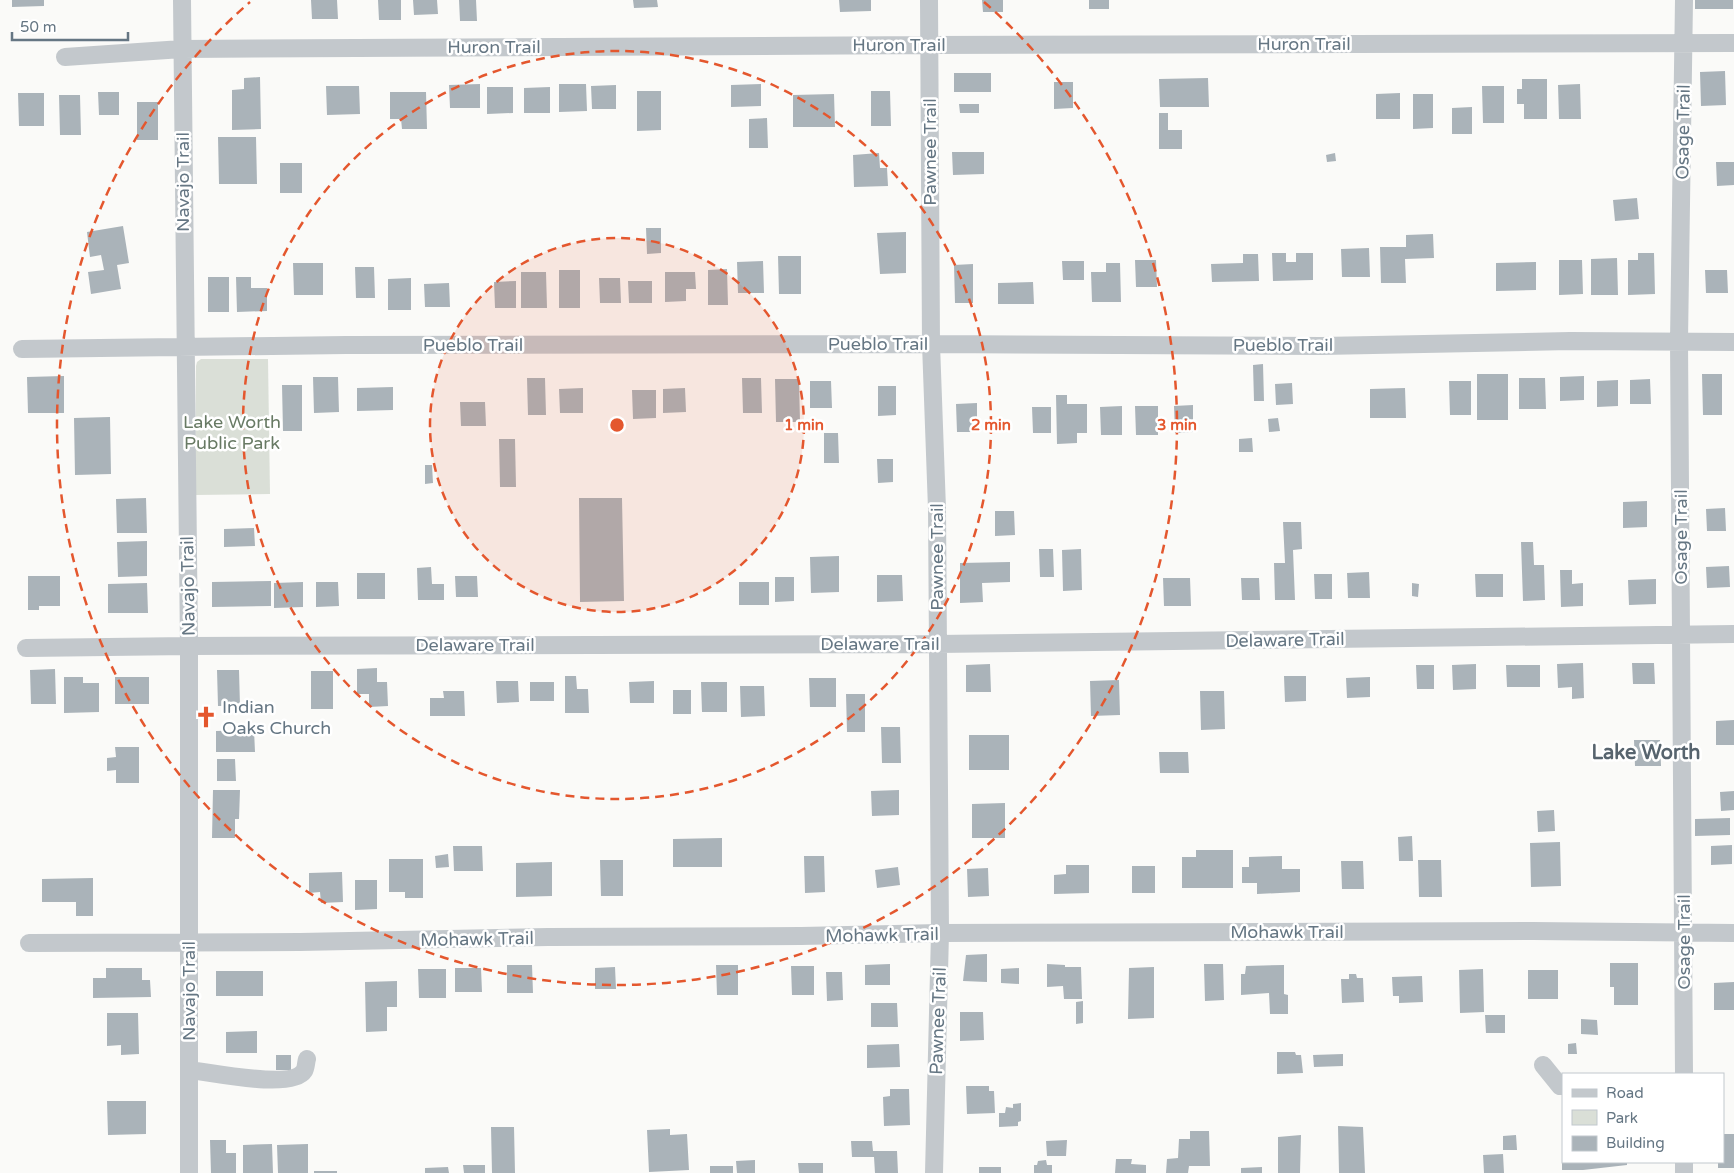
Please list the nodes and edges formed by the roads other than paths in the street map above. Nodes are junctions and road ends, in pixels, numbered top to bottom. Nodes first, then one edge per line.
1 (182, 0) edge
2 (929, 0) edge
3 (1684, 0) edge
4 (1734, 43) edge
5 (1684, 44) junction
6 (929, 45) junction
7 (182, 49) junction
8 (65, 57) dead end
9 (1679, 341) junction
10 (1734, 342) edge
11 (932, 344) junction
12 (185, 348) junction
13 (22, 349) dead end
14 (1734, 634) edge
15 (1682, 635) junction
16 (937, 644) junction
17 (189, 646) junction
18 (26, 648) dead end
19 (940, 933) junction
20 (1684, 933) junction
21 (1734, 933) edge
22 (188, 942) junction
23 (29, 943) dead end
24 (307, 1059) dead end
25 (1544, 1065) dead end
26 (189, 1070) junction
27 (1684, 1073) edge
28 (1562, 1086) edge
29 (189, 1173) edge
30 (934, 1173) edge

1 - 7 street, Navajo Trail
2 - 6 street, Pawnee Trail
3 - 5 street, Osage Trail
4 - 5 street, Huron Trail
5 - 6 street, Huron Trail
5 - 9 street, Osage Trail
6 - 7 street, Huron Trail
6 - 11 street, Pawnee Trail
7 - 8 street, Huron Trail
7 - 12 street, Navajo Trail
9 - 10 street, Pueblo Trail
9 - 11 street, Pueblo Trail
9 - 15 street, Osage Trail
11 - 12 street, Pueblo Trail
11 - 16 street, Pawnee Trail
12 - 13 street, Pueblo Trail
12 - 17 street, Navajo Trail
14 - 15 street, Delaware Trail
15 - 16 street, Delaware Trail
15 - 20 street, Osage Trail
16 - 17 street, Delaware Trail
16 - 19 street, Pawnee Trail
17 - 18 street, Delaware Trail
17 - 22 street, Navajo Trail
19 - 20 street, Mohawk Trail
19 - 22 street, Mohawk Trail
19 - 30 street, Pawnee Trail
20 - 21 street, Mohawk Trail
20 - 27 street, Osage Trail
22 - 23 street, Mohawk Trail
22 - 26 street, Navajo Trail
24 - 26 street
25 - 28 street
26 - 29 street, Navajo Trail

